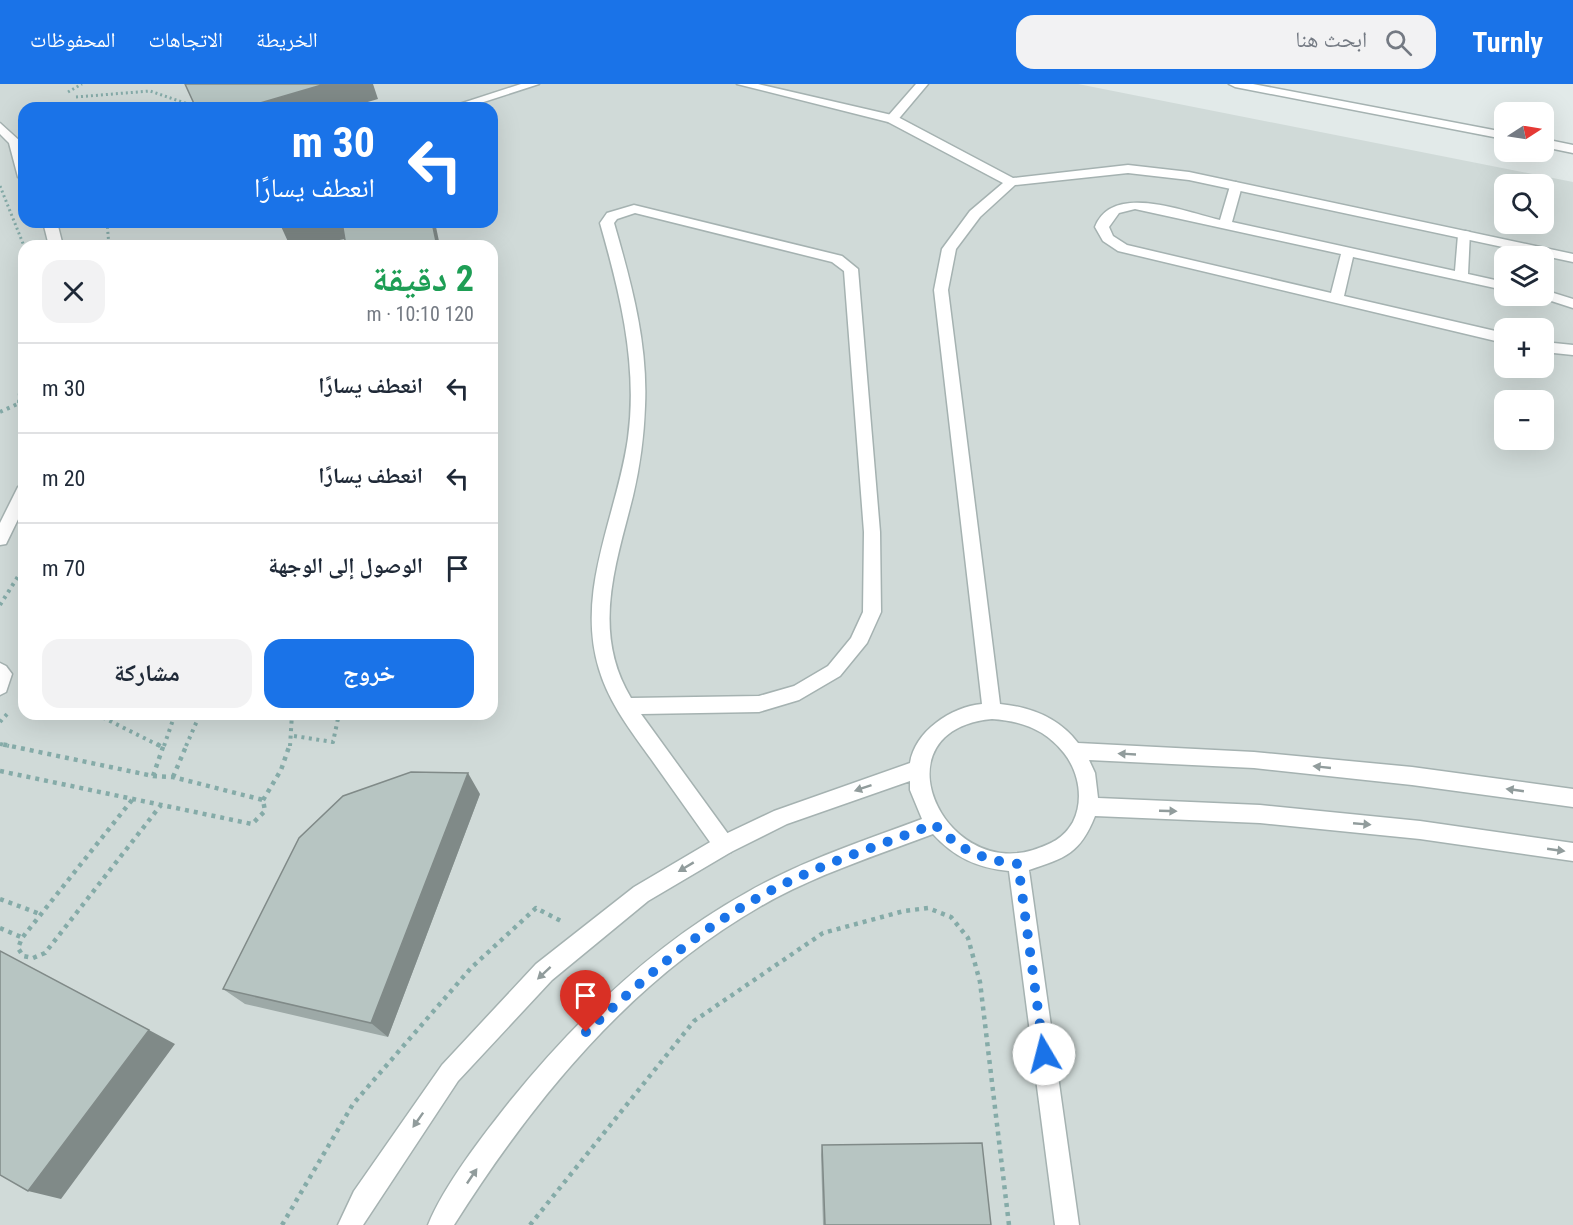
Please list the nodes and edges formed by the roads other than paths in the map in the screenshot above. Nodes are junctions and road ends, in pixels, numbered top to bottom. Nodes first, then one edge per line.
1 (533, 84) edge
2 (743, 84) edge
3 (922, 84) edge
4 (1235, 84) edge
5 (473, 102) edge
6 (892, 119) junction
7 (0, 127) edge
8 (1494, 134) edge
9 (1554, 145) edge
10 (1573, 149) edge
11 (18, 154) edge
12 (1011, 182) junction
13 (1236, 186) junction
14 (1225, 225) junction
15 (1465, 235) junction
16 (1348, 252) junction
17 (1573, 258) edge
18 (1461, 276) junction
19 (1494, 284) edge
20 (1554, 297) edge
21 (1337, 298) junction
22 (1573, 304) edge
23 (1494, 336) edge
24 (1554, 348) edge
25 (1573, 350) edge
26 (18, 503) edge
27 (0, 539) edge
28 (0, 671) edge
29 (0, 687) edge
30 (625, 706) junction
31 (992, 711) junction
32 (1074, 751) junction
33 (919, 769) junction
34 (1573, 798) edge
35 (1088, 807) junction
36 (934, 824) junction
37 (724, 845) junction
38 (1573, 852) edge
39 (1018, 864) junction
40 (350, 1225) edge
41 (440, 1225) edge
42 (1067, 1225) edge

1 - 5 street
2 - 6 street
3 - 6 street
4 - 8 street
6 - 12 street
7 - 11 street
9 - 10 street
12 - 13 street
12 - 31 street
13 - 14 street
13 - 15 street
14 - 16 street
14 - 21 street
15 - 17 street
15 - 18 street
16 - 18 street
16 - 21 street
18 - 19 street
20 - 22 street
21 - 23 street
24 - 25 street
26 - 27 street
28 - 29 street
30 - 30 street
30 - 37 street
31 - 32 street
31 - 33 street
34 -> 32 street
32 - 35 street
33 - 36 street
33 -> 37 street
35 -> 38 street
35 - 39 street
36 - 39 street
41 -> 36 street
37 -> 40 street
39 - 42 street

